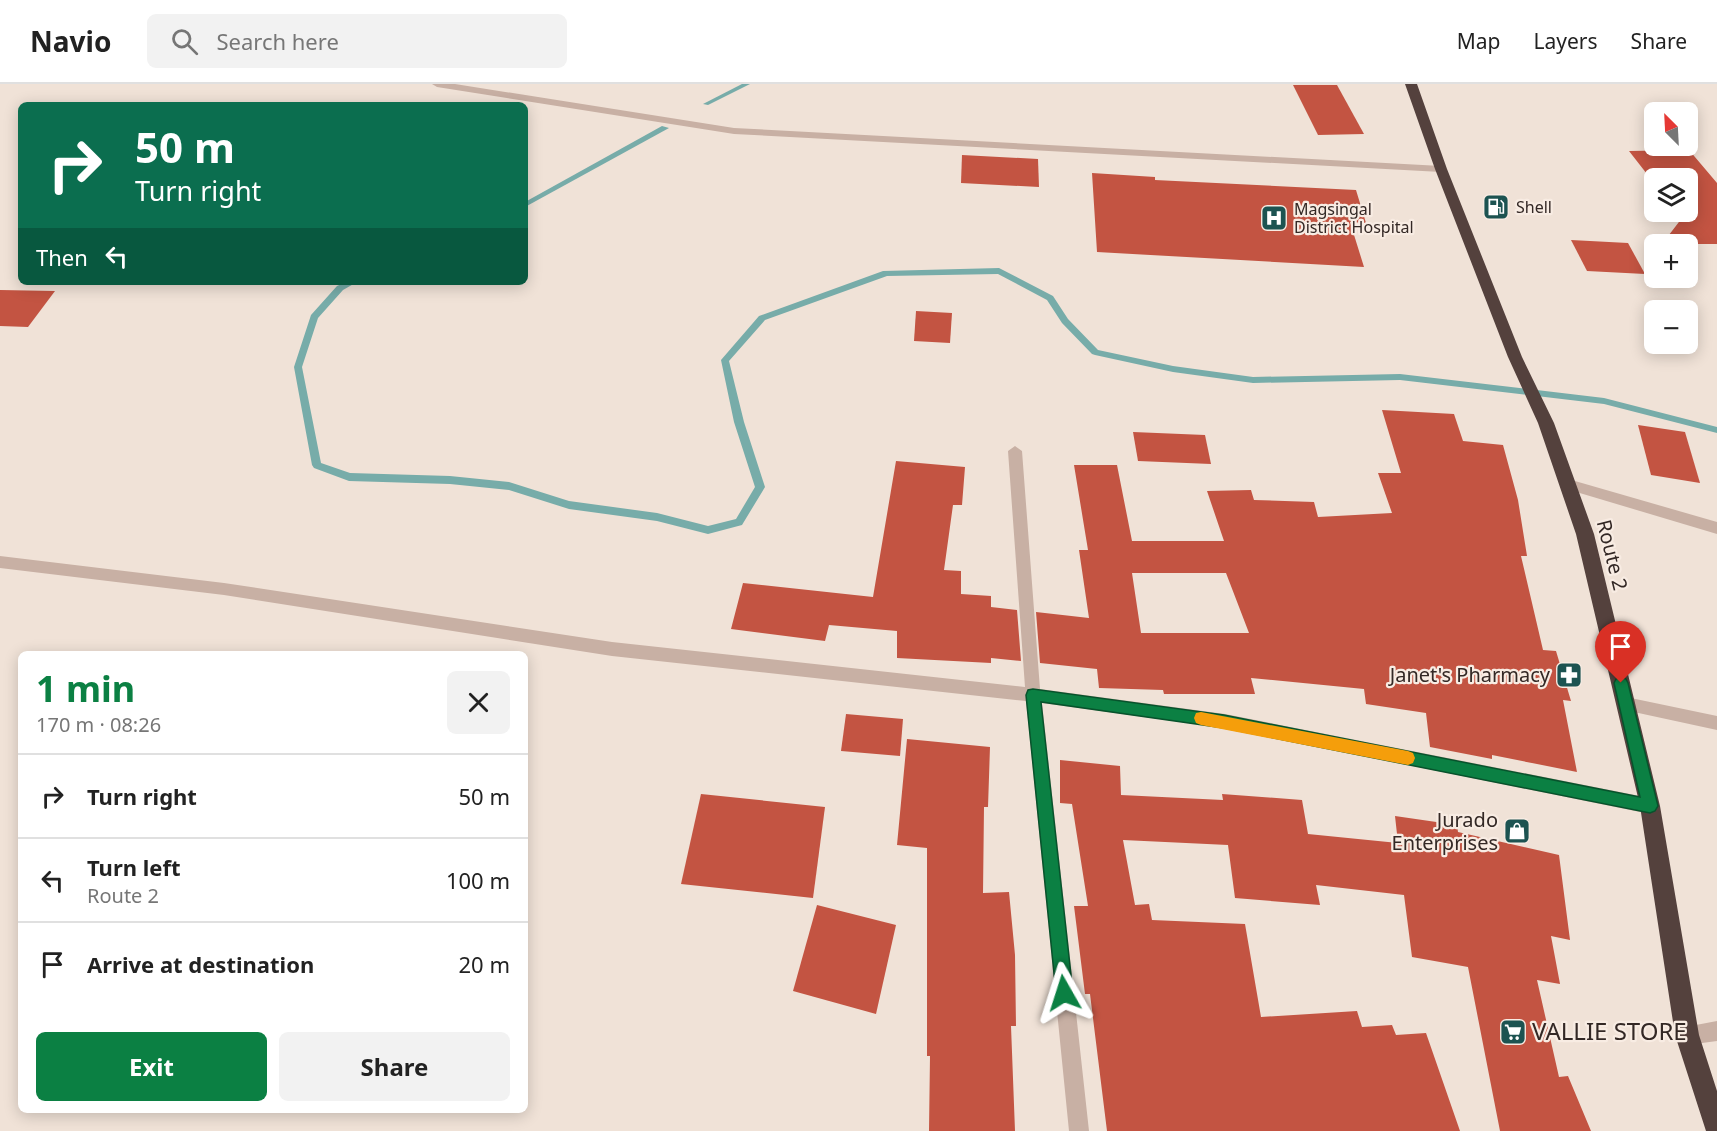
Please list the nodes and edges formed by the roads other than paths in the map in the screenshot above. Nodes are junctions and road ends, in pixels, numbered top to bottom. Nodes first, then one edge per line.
1 (437, 84) edge
2 (1411, 84) edge
3 (1441, 169) junction
4 (1015, 451) dead end
5 (1568, 484) junction
6 (1717, 528) edge
7 (0, 561) edge
8 (1033, 695) junction
9 (1626, 704) junction
10 (1717, 723) edge
11 (1650, 806) junction
12 (1717, 1031) edge
13 (1687, 1035) junction
14 (1717, 1128) edge
15 (1079, 1131) edge

1 - 3 street
2 - 3 highway, Route 2
3 - 5 highway, Route 2
4 - 8 street
5 - 6 street
5 - 9 highway, Route 2
7 - 8 street
8 - 11 street
8 - 15 street
9 - 10 street
9 - 11 highway, Route 2
11 - 13 highway, Route 2
12 - 13 street
13 - 14 highway, Route 2

